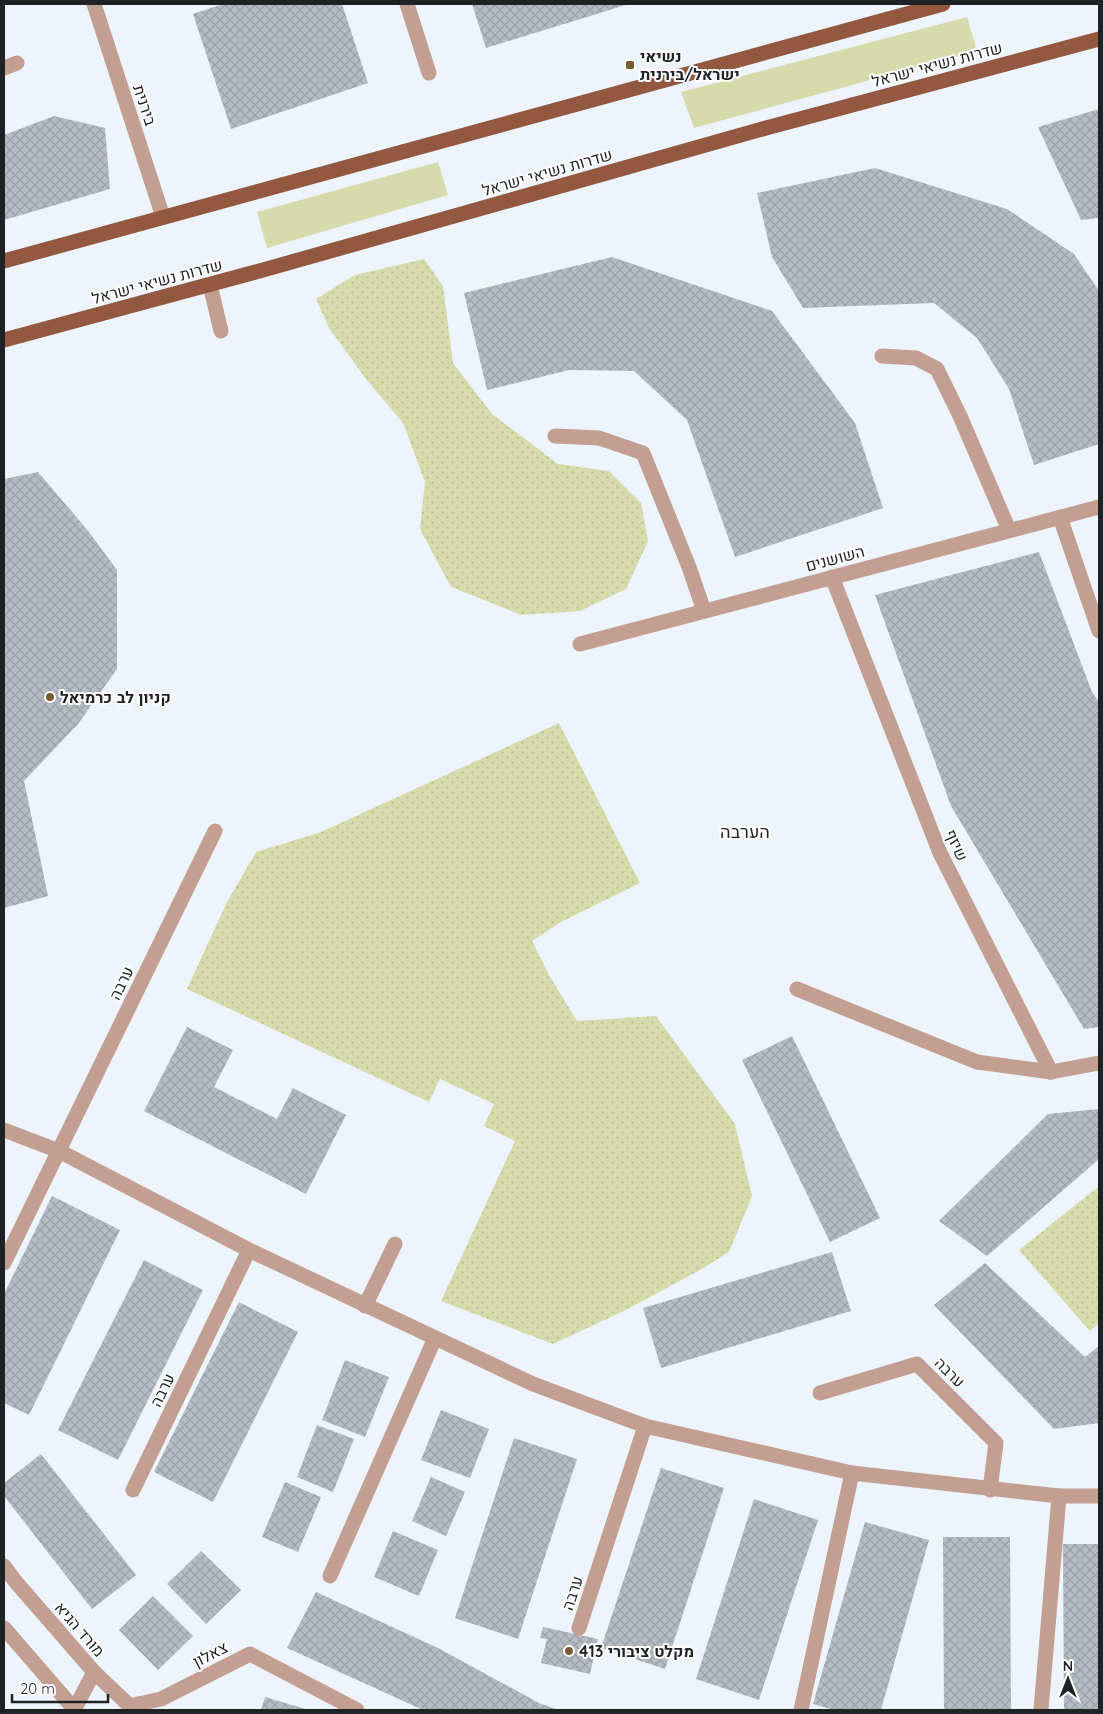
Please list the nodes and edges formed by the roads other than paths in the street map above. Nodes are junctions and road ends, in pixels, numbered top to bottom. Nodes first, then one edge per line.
1 (94, 4) edge
2 (407, 4) edge
3 (943, 4) edge
4 (1099, 39) edge
5 (430, 74) dead end
6 (163, 217) junction
7 (4, 261) edge
8 (210, 285) junction
9 (221, 331) dead end
10 (4, 340) edge
11 (882, 356) dead end
12 (555, 436) dead end
13 (1099, 507) edge
14 (1060, 517) junction
15 (1009, 530) junction
16 (832, 577) junction
17 (704, 611) junction
18 (1099, 631) edge
19 (580, 644) dead end
20 (215, 831) dead end
21 (796, 989) dead end
22 (1099, 1063) edge
23 (1051, 1072) junction
24 (4, 1130) edge
25 (59, 1151) junction
26 (395, 1244) dead end
27 (249, 1250) junction
28 (4, 1263) edge
29 (365, 1306) junction
30 (435, 1338) junction
31 (820, 1393) dead end
32 (645, 1426) junction
33 (852, 1474) junction
34 (133, 1490) dead end
35 (990, 1490) junction
36 (1059, 1496) junction
37 (1099, 1496) edge
38 (4, 1566) edge
39 (330, 1576) dead end
40 (4, 1628) edge
41 (579, 1628) dead end
42 (94, 1672) junction
43 (131, 1708) edge
44 (75, 1710) edge
45 (358, 1710) edge
46 (801, 1710) edge
47 (1041, 1710) edge

1 - 6 street, בירנית
2 - 5 street
3 - 6 main road
4 - 8 main road, שדרות נשיאי ישראל
6 - 7 main road
8 - 9 street
8 - 10 main road, שדרות נשיאי ישראל
11 - 15 street
12 - 17 street
13 - 14 street, השושנים
14 - 15 street, השושנים
14 - 18 street
15 - 16 street, השושנים
16 - 17 street, השושנים
16 - 23 street, שיזף
17 - 19 street, השושנים
20 - 25 street, ערבה
21 - 23 street
22 - 23 street
24 - 25 street
25 - 27 street
25 - 28 street, ערבה
26 - 29 street
27 - 29 street
27 - 34 street, ערבה
29 - 30 street
30 - 32 street
30 - 39 street
31 - 35 street, ערבה
32 - 33 street
32 - 41 street, ערבה
33 - 35 street
33 - 46 street
35 - 36 street
36 - 37 street
36 - 47 street
38 - 42 street, מורד הגיא
40 - 44 street
42 - 43 street, מורד הגיא
42 - 44 street
43 - 45 street, צאלון

